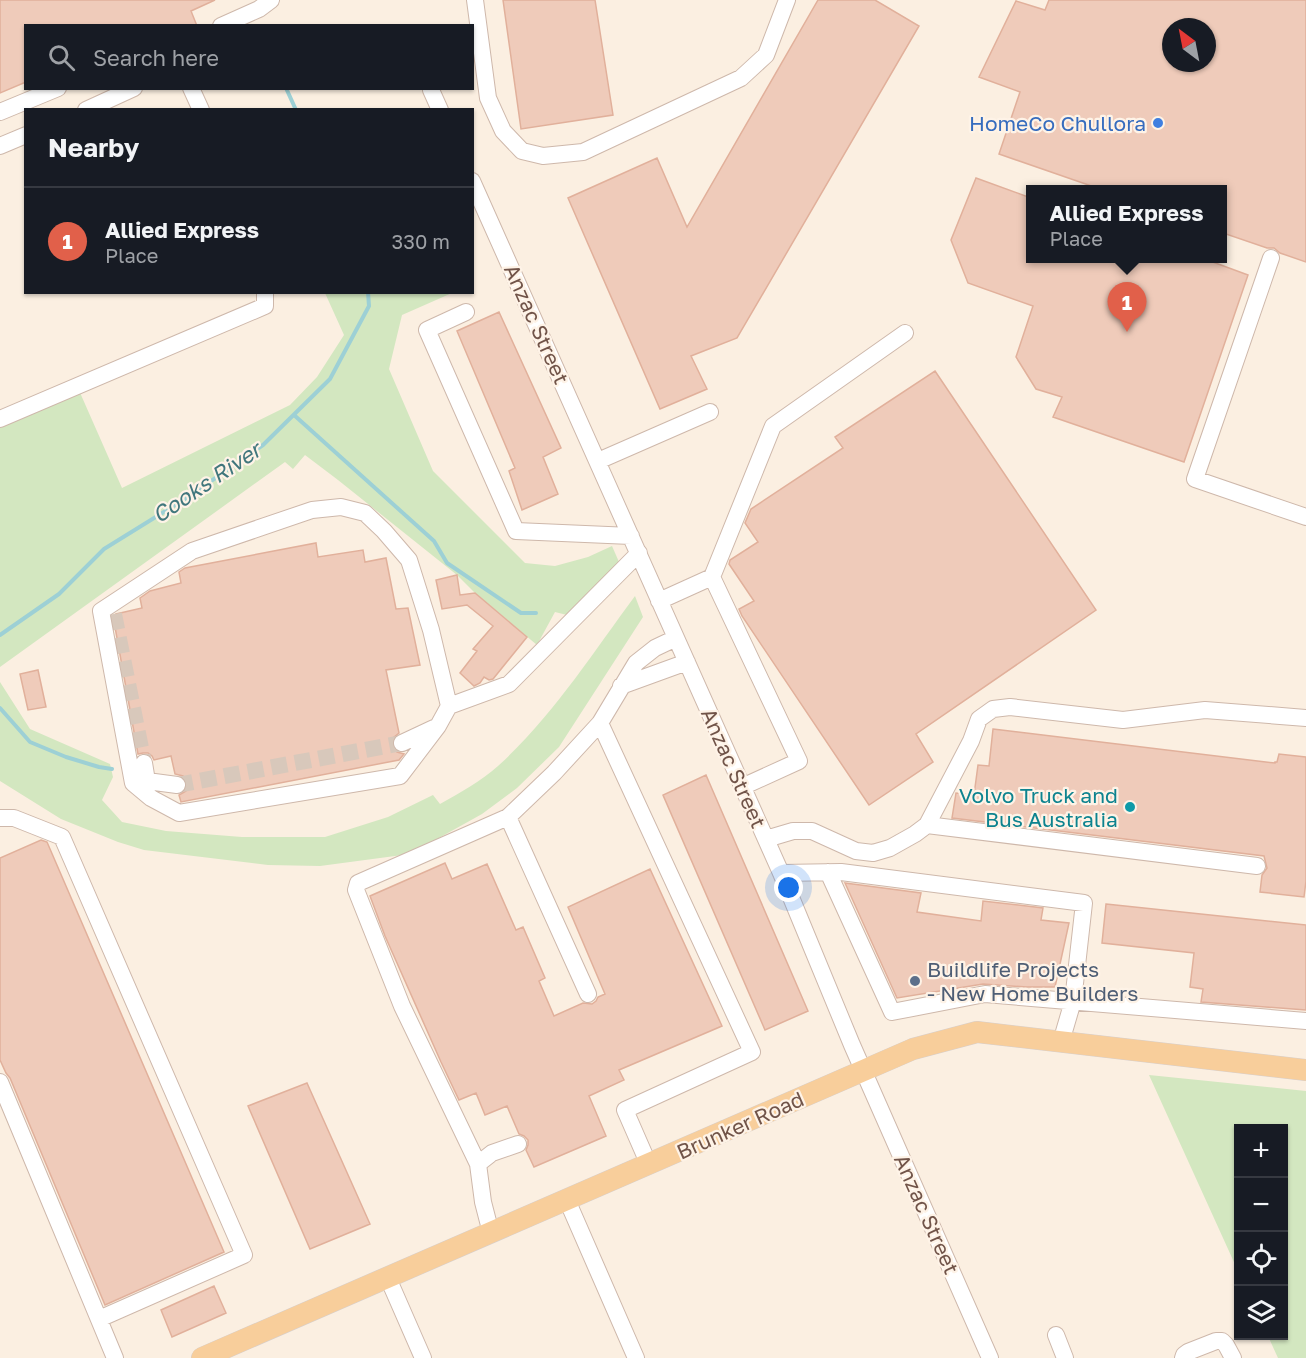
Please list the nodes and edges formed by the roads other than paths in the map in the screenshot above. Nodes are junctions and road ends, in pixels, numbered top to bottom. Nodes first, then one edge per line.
1 (271, 0) edge
2 (475, 0) edge
3 (787, 0) edge
4 (225, 24) edge
5 (53, 90) edge
6 (130, 90) edge
7 (193, 90) edge
8 (431, 90) edge
9 (90, 108) edge
10 (200, 108) edge
11 (439, 108) edge
12 (0, 112) edge
13 (24, 136) edge
14 (0, 146) edge
15 (474, 185) edge
16 (1271, 258) dead end
17 (265, 294) edge
18 (466, 312) dead end
19 (905, 333) dead end
20 (710, 412) dead end
21 (0, 419) edge
22 (598, 461) junction
23 (1306, 517) edge
24 (631, 536) junction
25 (639, 553) junction
26 (712, 577) junction
27 (659, 601) junction
28 (676, 638) junction
29 (687, 662) junction
30 (621, 686) junction
31 (449, 705) junction
32 (1306, 718) edge
33 (600, 723) junction
34 (438, 726) junction
35 (402, 743) tunnel mouth
36 (144, 763) tunnel mouth
37 (140, 782) junction
38 (177, 785) tunnel mouth
39 (742, 786) junction
40 (508, 817) junction
41 (0, 818) edge
42 (927, 825) junction
43 (766, 839) junction
44 (1257, 866) dead end
45 (828, 872) junction
46 (781, 873) junction
47 (588, 994) dead end
48 (1073, 1001) junction
49 (1306, 1021) edge
50 (1061, 1042) junction
51 (1306, 1055) edge
52 (1233, 1062) junction
53 (1306, 1070) edge
54 (864, 1071) junction
55 (0, 1082) edge
56 (519, 1144) dead end
57 (478, 1164) junction
58 (649, 1165) junction
59 (567, 1200) junction
60 (491, 1233) junction
61 (388, 1278) junction
62 (99, 1319) junction
63 (1056, 1335) dead end
64 (115, 1358) edge
65 (204, 1358) edge
66 (423, 1358) edge
67 (636, 1358) edge
68 (990, 1358) edge
69 (1065, 1358) edge
70 (1184, 1358) edge
71 (1233, 1358) edge

1 - 4 street
2 - 3 street
5 - 12 street
6 - 9 street
7 - 10 street
8 - 11 street
13 - 14 street
15 - 22 street, Anzac Street
16 - 23 street
17 - 21 street
18 - 24 street
19 - 26 street
20 - 22 street
22 - 24 street, Anzac Street
24 - 25 street, Anzac Street
25 - 27 street, Anzac Street
25 - 31 street
26 - 27 street
26 - 39 street
27 - 28 street, Anzac Street
28 - 29 street, Anzac Street
28 - 30 street
29 - 30 street
29 - 39 street, Anzac Street
30 - 33 street
31 - 34 street
31 - 37 street
32 - 42 street
33 - 40 street
33 - 58 street
34 - 35 street
34 - 37 street
36 - 37 street
37 - 38 street
39 - 43 street, Anzac Street
40 - 47 street
40 - 57 street
41 - 62 street
42 - 43 street
42 - 44 street
43 - 46 street, Anzac Street
45 - 46 street
45 - 48 street
45 - 48 street
46 - 54 street, Anzac Street
48 - 49 street
48 - 50 street
50 - 52 main road, Brunker Road
50 - 54 main road, Brunker Road
51 - 52 main road
52 - 53 main road, Brunker Road
54 - 58 main road, Brunker Road
54 - 68 street, Anzac Street
55 - 62 street
56 - 57 street
57 - 60 street
58 - 59 main road, Brunker Road
59 - 60 main road, Brunker Road
59 - 67 street
60 - 61 main road, Brunker Road
61 - 65 main road, Brunker Road
61 - 66 street
62 - 64 street
63 - 69 street
70 - 71 street

